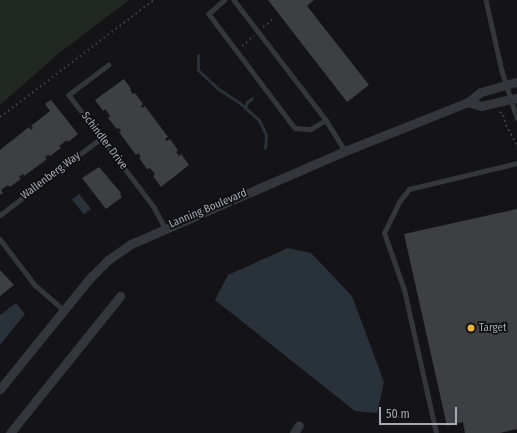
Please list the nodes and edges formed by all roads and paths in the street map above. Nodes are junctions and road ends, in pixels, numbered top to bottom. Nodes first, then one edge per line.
1 (154, 0) edge
2 (225, 0) edge
3 (234, 0) edge
4 (486, 0) edge
5 (109, 65) dead end
6 (517, 82) edge
7 (506, 85) junction
8 (514, 99) edge
9 (468, 102) junction
10 (499, 111) dead end
11 (0, 117) edge
12 (517, 118) edge
13 (326, 120) junction
14 (101, 138) junction
15 (517, 146) edge
16 (345, 151) junction
17 (517, 163) edge
18 (0, 214) edge
19 (165, 228) junction
20 (0, 239) edge
21 (120, 296) dead end
22 (64, 310) junction
23 (0, 389) edge
24 (10, 433) edge
25 (436, 433) edge

1 - 11 path
2 - 13 lane
3 - 13 lane
4 - 7 lane
5 - 14 lane, Schindler Drive
6 - 7 street, Lanning Boulevard
7 - 8 lane
7 - 9 street, Lanning Boulevard
8 - 9 street, Lanning Boulevard
8 - 12 lane
9 - 16 street, Lanning Boulevard
10 - 15 path
13 - 16 lane
14 - 18 lane, Wallenberg Way
14 - 19 lane, Schindler Drive
16 - 19 street, Lanning Boulevard
17 - 25 lane
19 - 22 street, Lanning Boulevard
20 - 22 lane
21 - 24 street
22 - 23 street, Lanning Boulevard

